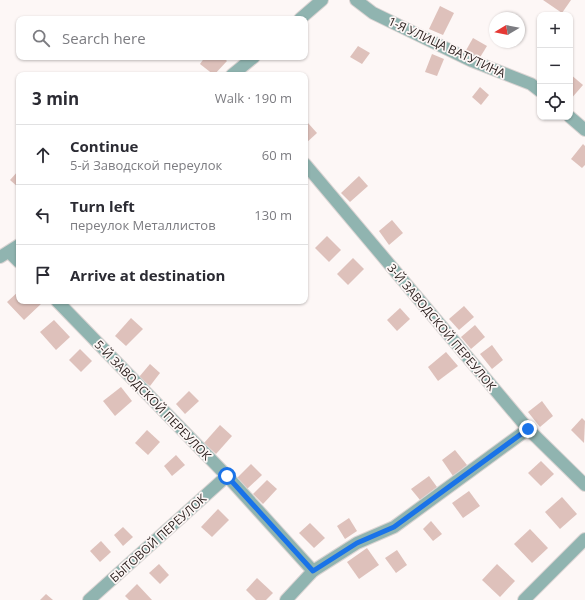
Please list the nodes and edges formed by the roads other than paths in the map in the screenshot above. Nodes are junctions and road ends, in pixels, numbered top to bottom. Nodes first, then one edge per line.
1 (322, 0) edge
2 (356, 0) edge
3 (303, 16) edge
4 (250, 60) edge
5 (236, 72) edge
6 (537, 89) edge
7 (573, 120) edge
8 (585, 130) edge
9 (308, 168) edge
10 (9, 251) edge
11 (16, 259) edge
12 (60, 304) edge
13 (528, 429) junction
14 (227, 476) junction
15 (585, 485) edge
16 (585, 539) edge
17 (313, 571) junction
18 (89, 600) edge
19 (286, 600) edge
20 (524, 600) edge

1 - 3 street
2 - 6 street, 1-Я УЛИЦА ВАТУТИНА
4 - 5 street
7 - 8 street
9 - 13 street, 3-Й ЗАВОДСКОЙ ПЕРЕУЛОК
10 - 11 street
12 - 14 street, 5-Й ЗАВОДСКОЙ ПЕРЕУЛОК
13 - 15 street, 3-Й ЗАВОДСКОЙ ПЕРЕУЛОК
13 - 17 street
14 - 17 street, 5-Й ЗАВОДСКОЙ ПЕРЕУЛОК
14 - 18 street, БЫТОВОЙ ПЕРЕУЛОК
16 - 20 street
17 - 19 street

